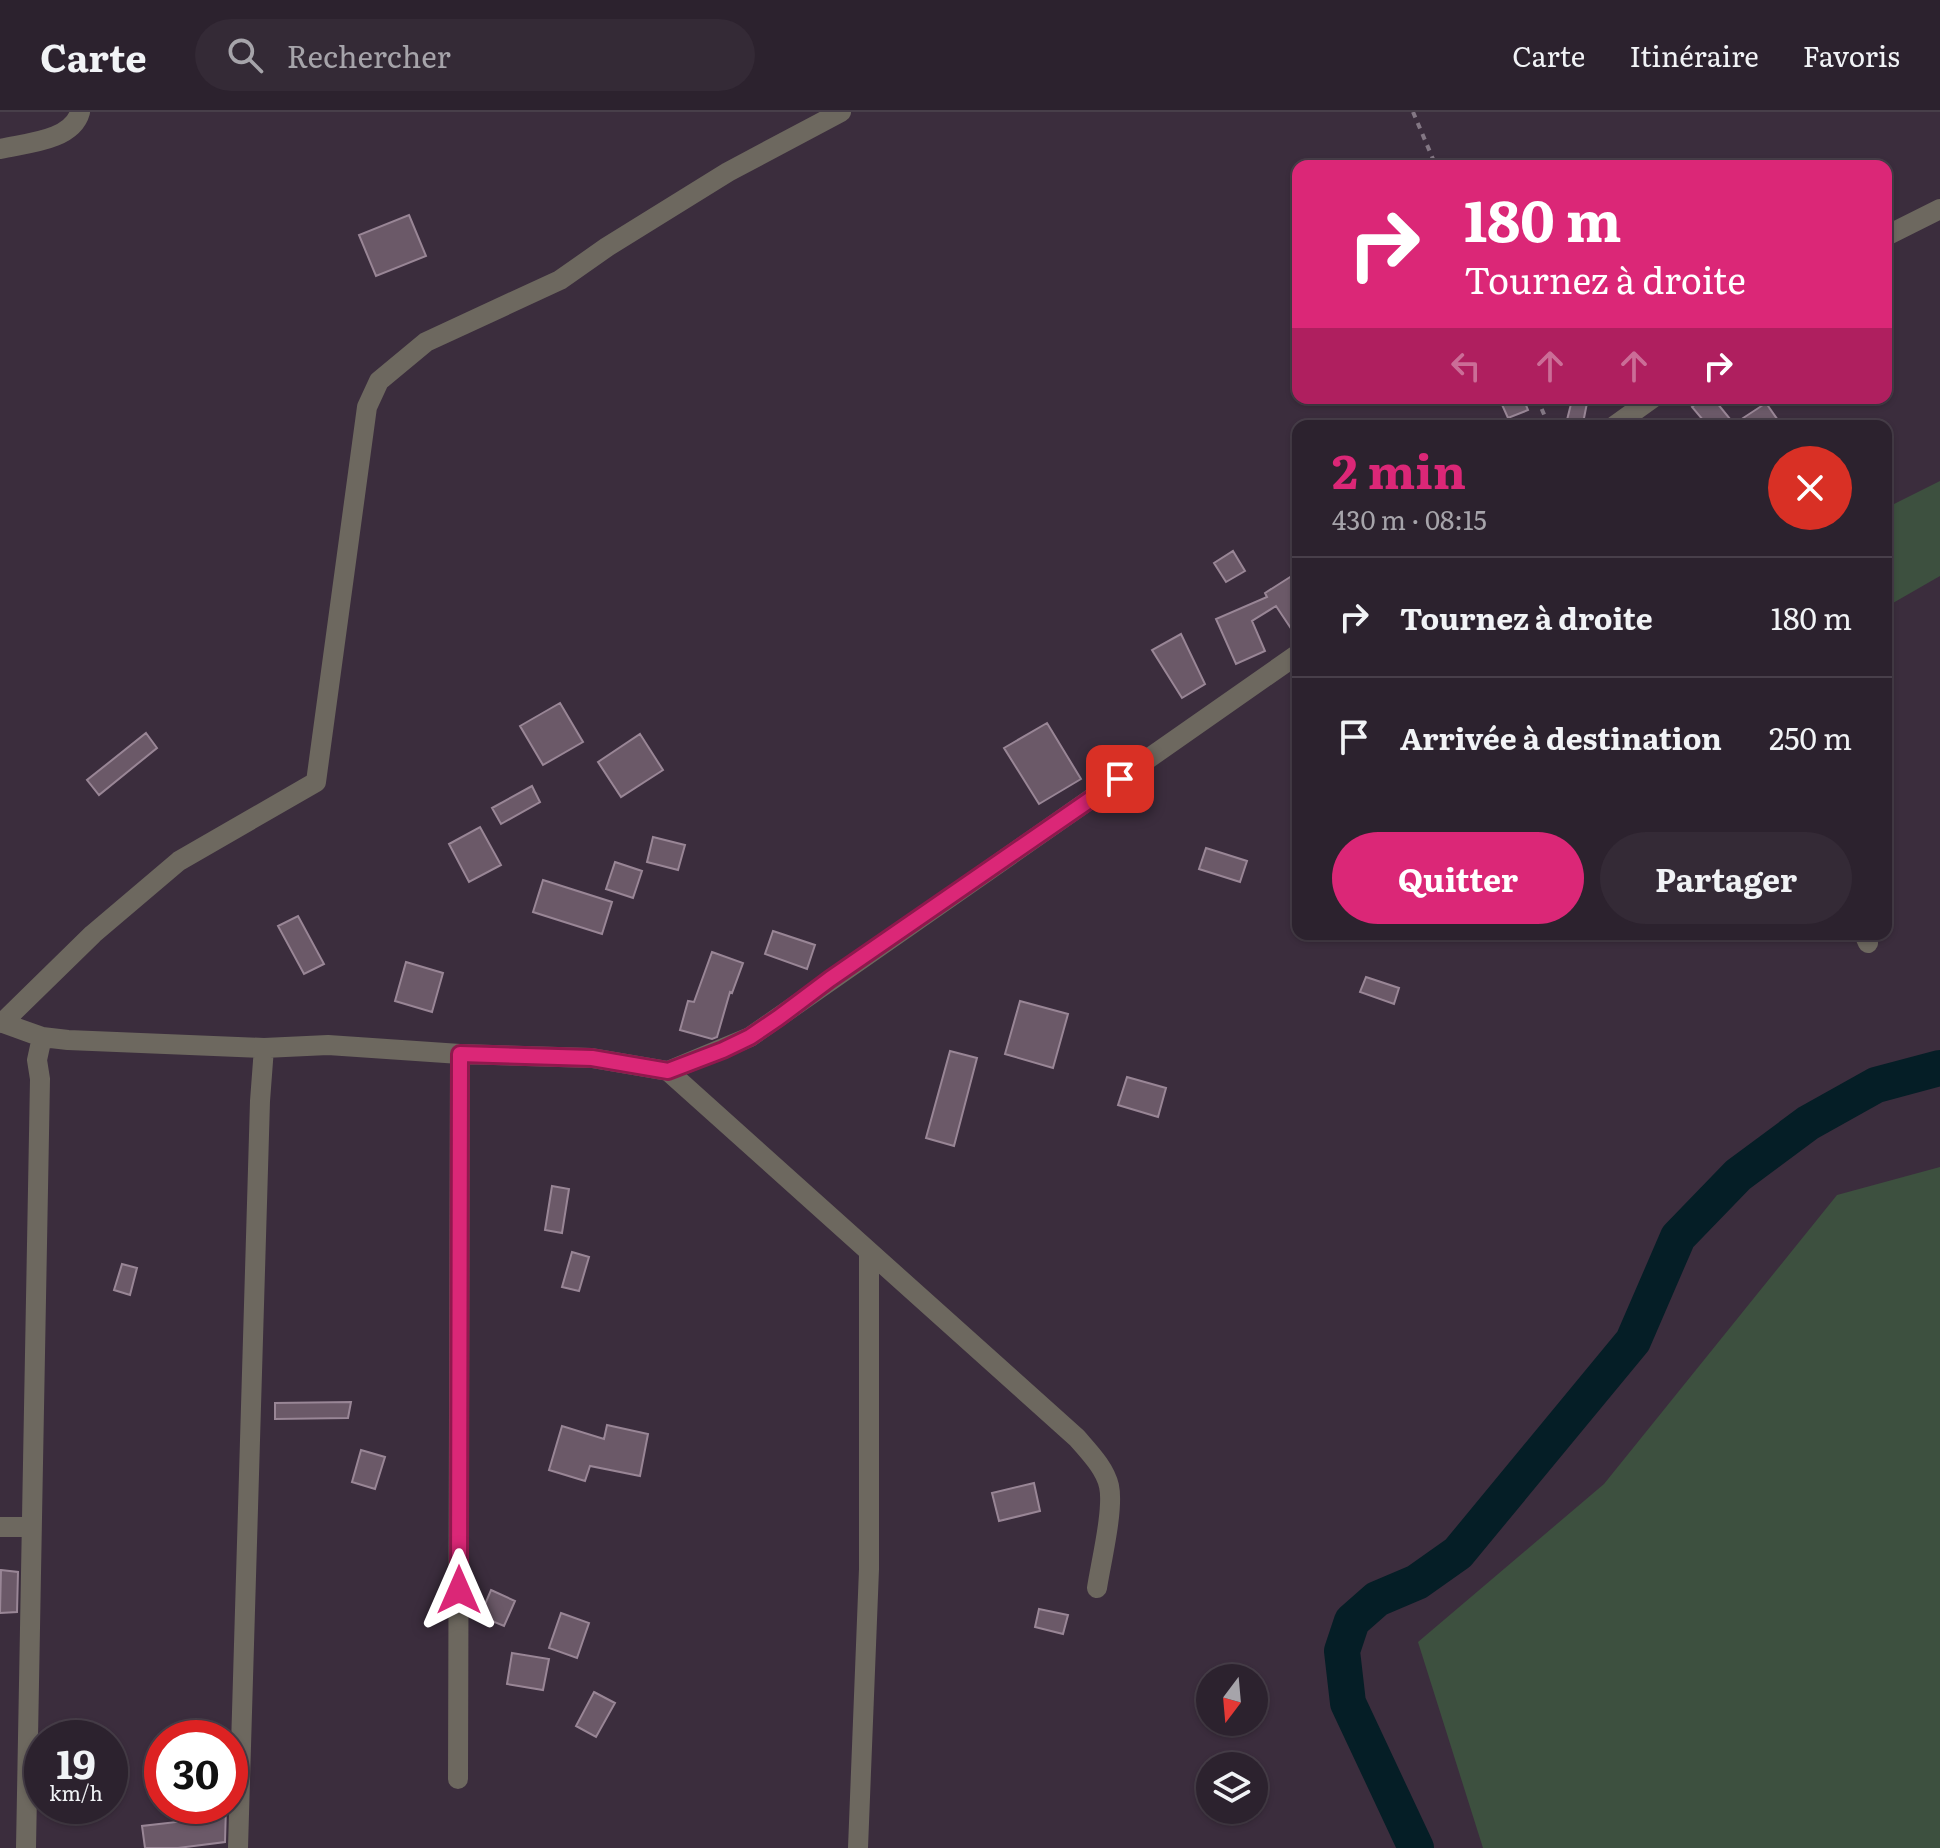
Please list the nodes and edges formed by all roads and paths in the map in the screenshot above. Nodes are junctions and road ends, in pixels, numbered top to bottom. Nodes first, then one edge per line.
1 (80, 112) edge
2 (841, 112) edge
3 (1413, 112) edge
4 (0, 149) edge
5 (1433, 160) edge
6 (1940, 209) edge
7 (1892, 233) edge
8 (1645, 404) edge
9 (1622, 420) edge
10 (1292, 658) edge
11 (1, 1022) edge
12 (42, 1037) junction
13 (264, 1048) junction
14 (460, 1054) junction
15 (668, 1071) junction
16 (869, 1252) junction
17 (0, 1527) edge
18 (31, 1527) junction
19 (1097, 1588) dead end
20 (458, 1779) dead end
21 (26, 1848) edge
22 (238, 1848) edge
23 (858, 1848) edge

1 - 4 street
2 - 11 street
3 - 5 path
6 - 7 street
8 - 9 street
10 - 15 street
11 - 12 street
12 - 13 street
12 - 18 street
13 - 14 street
13 - 22 street
14 - 15 street
14 - 20 street
15 - 16 street
16 - 19 street
16 - 23 street
17 - 18 street
18 - 21 street

